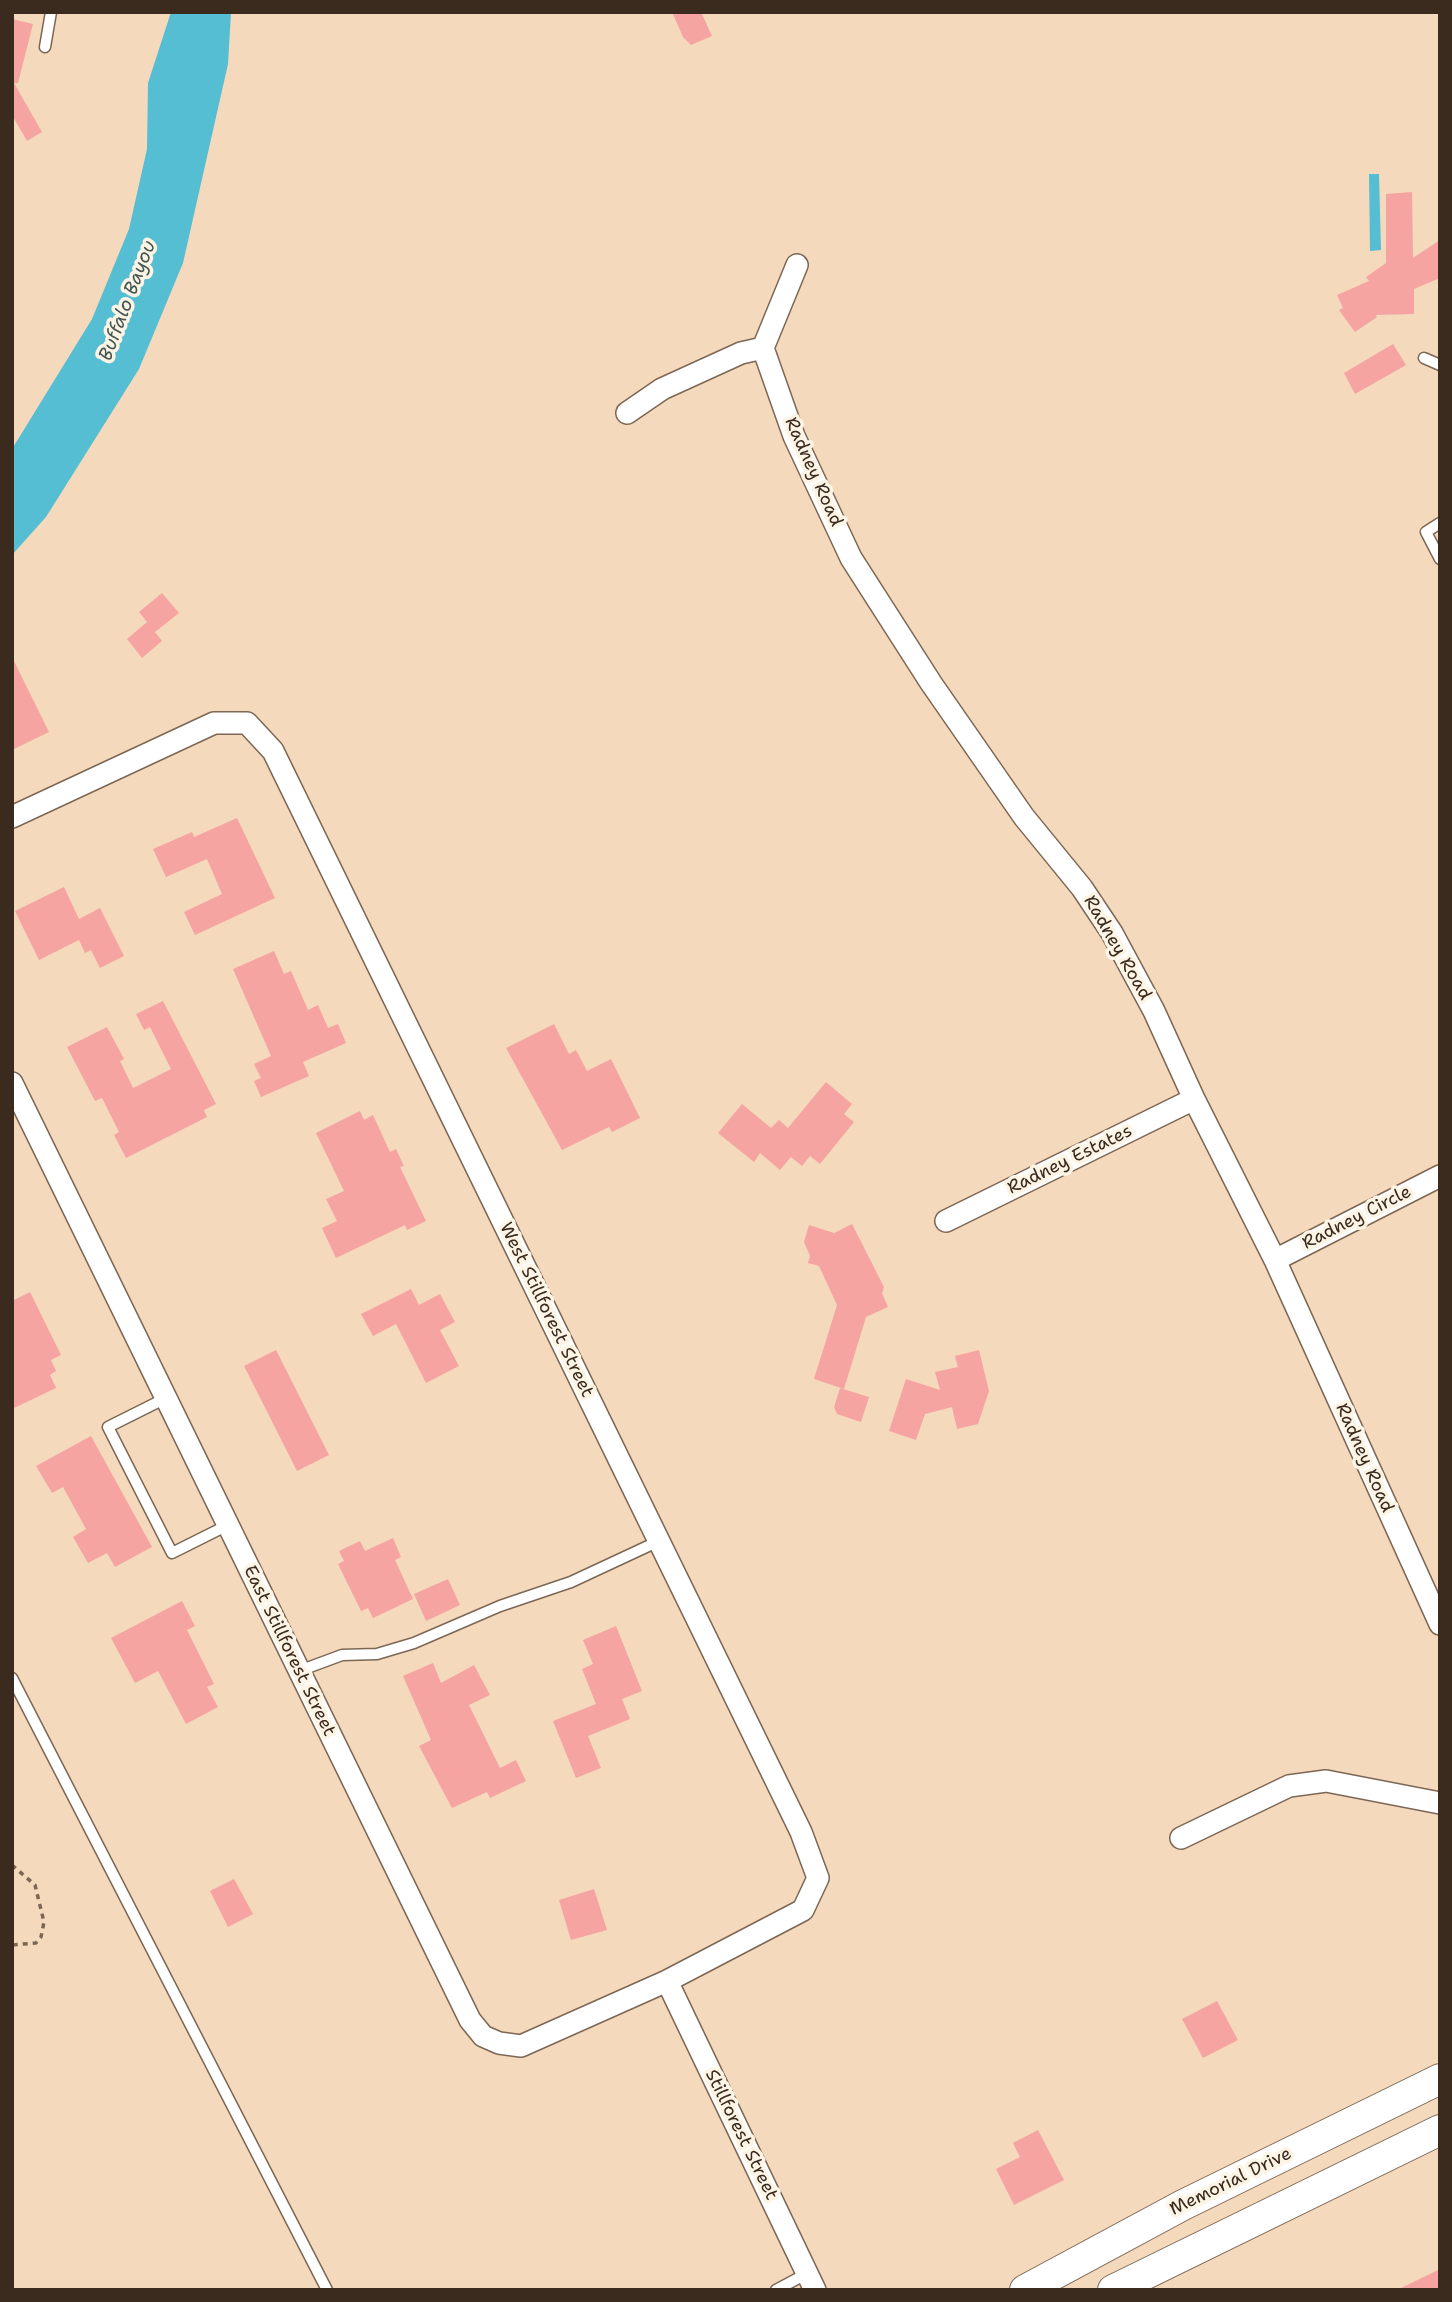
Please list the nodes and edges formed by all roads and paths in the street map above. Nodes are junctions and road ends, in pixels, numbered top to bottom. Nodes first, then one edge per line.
1 (51, 12) edge
2 (45, 47) dead end
3 (797, 265) dead end
4 (763, 348) junction
5 (1424, 358) dead end
6 (1440, 365) edge
7 (627, 413) dead end
8 (1440, 523) edge
9 (1440, 559) edge
10 (12, 817) edge
11 (12, 1083) edge
12 (1194, 1099) junction
13 (1440, 1176) edge
14 (946, 1221) dead end
15 (1275, 1260) junction
16 (166, 1398) junction
17 (228, 1525) junction
18 (659, 1541) junction
19 (1440, 1624) edge
20 (299, 1671) junction
21 (12, 1678) edge
22 (12, 1789) edge
23 (1440, 1803) edge
24 (1181, 1838) dead end
25 (12, 1839) edge
26 (12, 1866) edge
27 (12, 1945) edge
28 (667, 1981) junction
29 (1440, 2079) edge
30 (1382, 2108) junction
31 (1440, 2130) edge
32 (1402, 2148) junction
33 (811, 2282) edge
34 (327, 2290) edge
35 (776, 2290) edge
36 (1025, 2290) edge
37 (1113, 2290) edge

1 - 2 lane
3 - 4 street
4 - 7 street
4 - 12 street, Radney Road
5 - 6 lane
8 - 9 lane
10 - 18 street, West Stillforest Street
11 - 16 street, East Stillforest Street
12 - 14 street, Radney Estates
12 - 15 street, Radney Road
13 - 15 street, Radney Circle
15 - 19 street, Radney Road
16 - 17 street, East Stillforest Street
16 - 17 lane
17 - 20 street, East Stillforest Street
18 - 20 lane
18 - 28 street, West Stillforest Street
20 - 28 street, East Stillforest Street
21 - 34 lane
22 - 25 path
23 - 24 street
26 - 27 path
28 - 33 street, Stillforest Street
29 - 30 main road, Memorial Drive
30 - 32 main road
30 - 36 main road, Memorial Drive
31 - 32 main road
32 - 37 main road
33 - 35 lane

